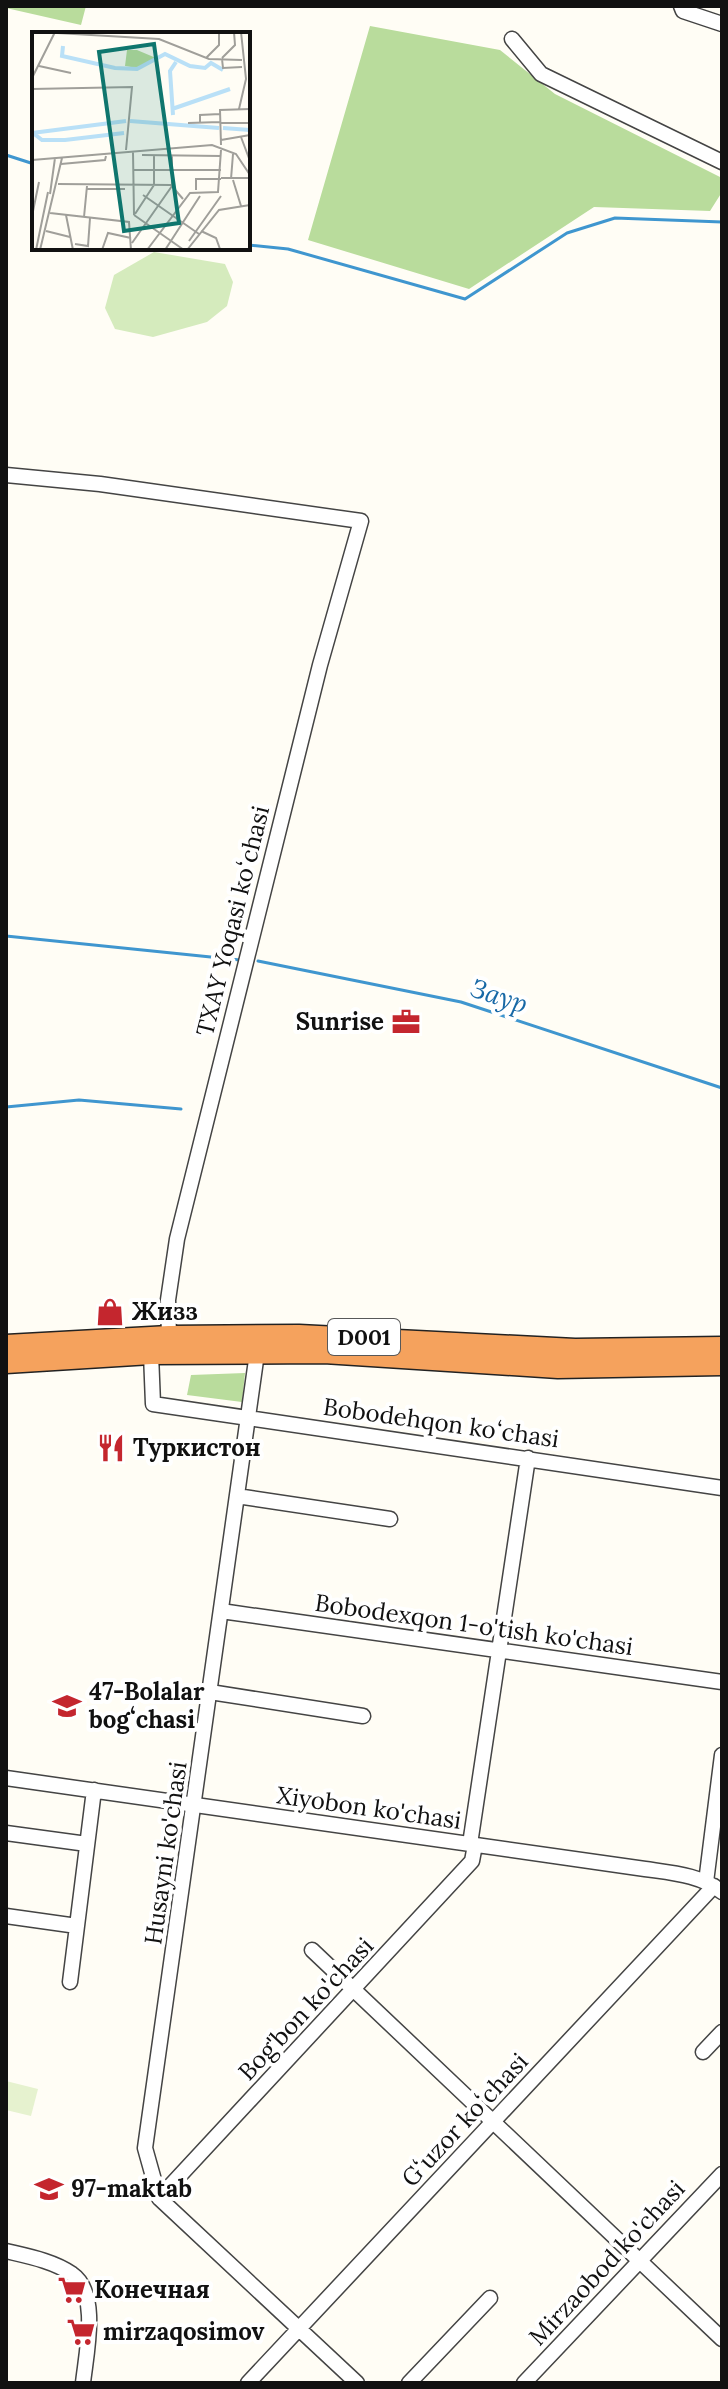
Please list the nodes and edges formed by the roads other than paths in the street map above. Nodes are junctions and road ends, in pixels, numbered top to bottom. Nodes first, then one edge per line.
1 (681, 6) edge
2 (722, 24) edge
3 (512, 39) dead end
4 (722, 162) edge
5 (6, 475) edge
6 (169, 1336) junction
7 (6, 1345) edge
8 (722, 1347) edge
9 (430, 1349) junction
10 (257, 1353) junction
11 (151, 1354) junction
12 (6, 1363) edge
13 (722, 1365) edge
14 (248, 1417) junction
15 (528, 1458) junction
16 (722, 1488) edge
17 (237, 1496) junction
18 (390, 1519) dead end
19 (221, 1611) junction
20 (499, 1652) junction
21 (722, 1682) edge
22 (210, 1692) junction
23 (363, 1716) dead end
24 (722, 1755) edge
25 (6, 1778) edge
26 (720, 1788) edge
27 (94, 1790) junction
28 (195, 1805) junction
29 (6, 1833) edge
30 (87, 1844) junction
31 (472, 1844) junction
32 (714, 1887) edge
33 (6, 1916) edge
34 (77, 1926) junction
35 (312, 1950) dead end
36 (70, 1982) dead end
37 (353, 1991) junction
38 (722, 2032) edge
39 (703, 2052) dead end
40 (492, 2123) junction
41 (722, 2174) edge
42 (159, 2198) junction
43 (6, 2251) edge
44 (638, 2261) junction
45 (490, 2298) dead end
46 (298, 2330) junction
47 (722, 2339) edge
48 (83, 2383) edge
49 (248, 2383) edge
50 (357, 2383) edge
51 (409, 2383) edge
52 (524, 2383) edge

1 - 2 street
3 - 4 street
5 - 6 street, TXAY Yoqasi koʻchasi
6 - 7 highway, D001
6 - 9 highway, D001
8 - 9 highway, D001
9 - 10 highway, D001
9 - 13 highway, D001
10 - 11 highway, D001
10 - 14 street, Husayni ko'chasi
11 - 12 highway, D001
11 - 14 street, Bobodehqon koʻchasi
14 - 15 street, Bobodehqon koʻchasi
14 - 17 street, Husayni ko'chasi
15 - 16 street, Bobodehqon koʻchasi
15 - 20 street, Bog'bon ko'chasi
17 - 18 street
17 - 19 street, Husayni ko'chasi
19 - 20 street, Bobodexqon 1-o'tish ko'chasi
19 - 22 street, Husayni ko'chasi
20 - 21 street, Bobodexqon 1-o'tish ko'chasi
20 - 31 street, Bog'bon ko'chasi
22 - 23 street
22 - 28 street, Husayni ko'chasi
24 - 26 street
25 - 27 street, Xiyobon ko'chasi
26 - 32 street
27 - 28 street, Xiyobon ko'chasi
27 - 30 street
28 - 31 street, Xiyobon ko'chasi
28 - 42 street, Husayni ko'chasi
29 - 30 street
30 - 34 street
31 - 32 street, Xiyobon ko'chasi
31 - 37 street, Bog'bon ko'chasi
32 - 40 street, Gʻuzor koʻchasi
33 - 34 street
34 - 36 street
35 - 37 street
37 - 40 street
37 - 42 street, Bog'bon ko'chasi
38 - 39 street
40 - 44 street
40 - 46 street, Gʻuzor koʻchasi
41 - 44 street, Mirzaobod ko'chasi
42 - 46 street
43 - 48 street
44 - 47 street
44 - 52 street, Mirzaobod ko'chasi
45 - 51 street
46 - 49 street, Gʻuzor koʻchasi
46 - 50 street

